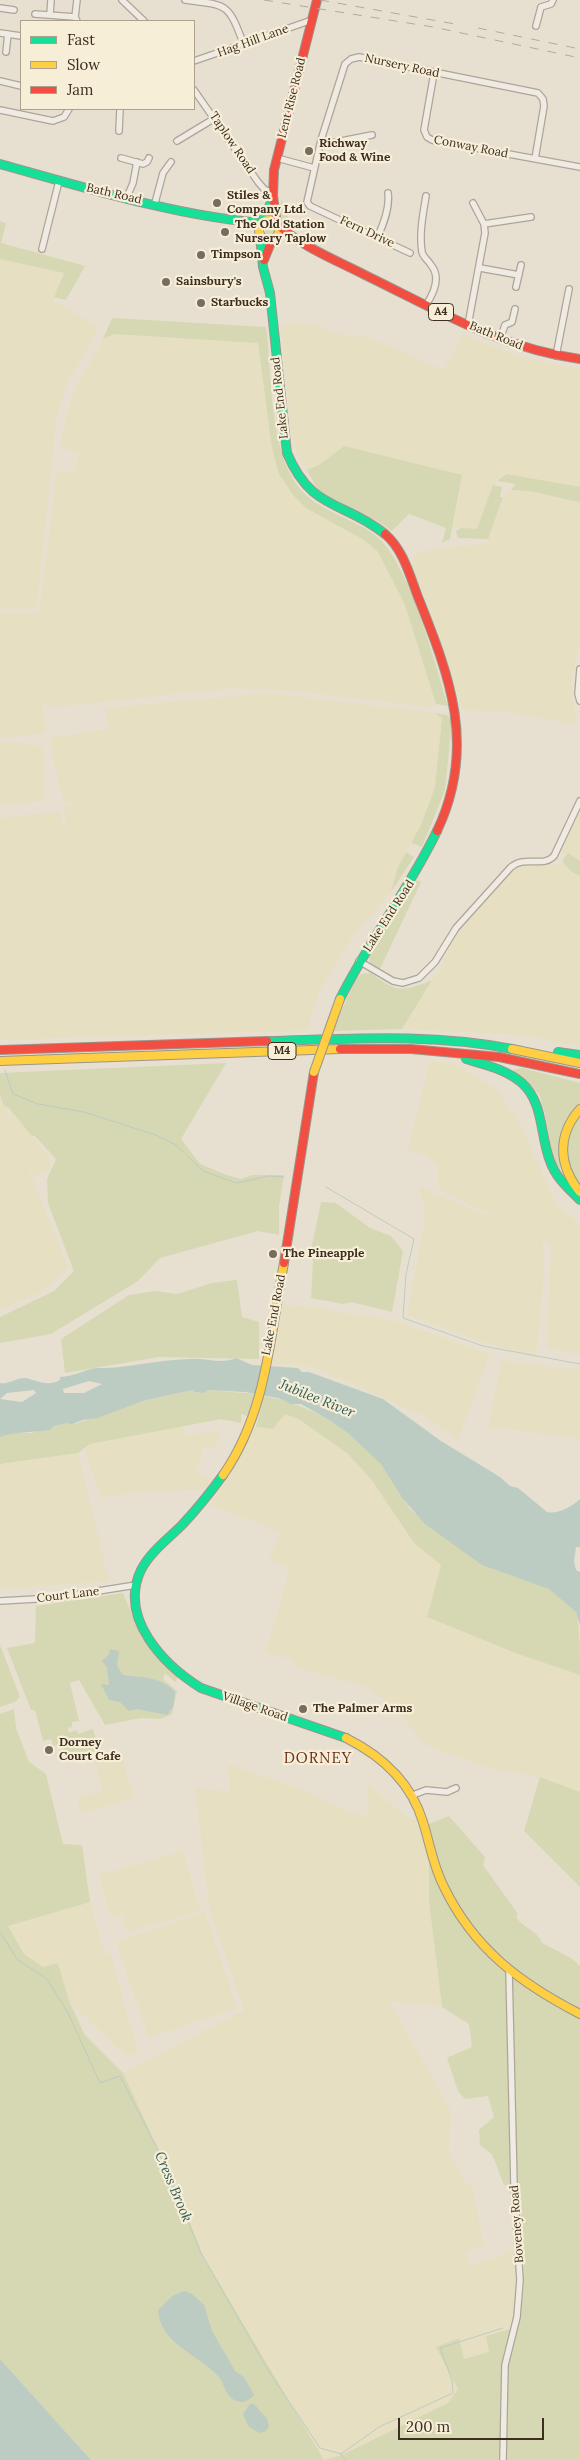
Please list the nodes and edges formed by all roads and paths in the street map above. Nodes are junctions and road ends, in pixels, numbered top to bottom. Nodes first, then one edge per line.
1 (51, 0) edge
2 (77, 0) edge
3 (122, 0) edge
4 (185, 0) edge
5 (317, 0) edge
6 (553, 0) edge
7 (0, 8) edge
8 (14, 10) dead end
9 (35, 14) dead end
10 (50, 15) junction
11 (76, 19) edge
12 (143, 20) edge
13 (312, 20) junction
14 (536, 26) dead end
15 (0, 33) edge
16 (8, 34) junction
17 (20, 36) edge
18 (244, 45) junction
19 (6, 52) dead end
20 (195, 62) edge
21 (434, 73) junction
22 (0, 81) edge
23 (20, 86) edge
24 (195, 91) edge
25 (0, 110) edge
26 (68, 110) edge
27 (120, 110) edge
28 (215, 118) junction
29 (119, 131) dead end
30 (369, 137) dead end
31 (322, 140) junction
32 (178, 141) dead end
33 (121, 158) dead end
34 (149, 158) dead end
35 (277, 158) junction
36 (535, 159) junction
37 (136, 162) junction
38 (171, 162) dead end
39 (0, 164) edge
40 (580, 167) edge
41 (314, 168) junction
42 (59, 181) junction
43 (273, 194) junction
44 (426, 195) dead end
45 (390, 196) dead end
46 (126, 197) junction
47 (156, 203) junction
48 (473, 203) dead end
49 (531, 217) dead end
50 (228, 221) junction
51 (262, 223) junction
52 (484, 224) junction
53 (278, 225) junction
54 (260, 235) junction
55 (378, 236) junction
56 (273, 239) junction
57 (308, 247) junction
58 (42, 249) dead end
59 (408, 250) dead end
60 (521, 265) dead end
61 (263, 267) junction
62 (480, 268) junction
63 (519, 275) junction
64 (516, 288) dead end
65 (569, 289) dead end
66 (426, 305) junction
67 (515, 309) dead end
68 (468, 325) junction
69 (500, 339) junction
70 (556, 356) junction
71 (580, 359) edge
72 (580, 669) edge
73 (580, 701) edge
74 (580, 801) edge
75 (359, 961) junction
76 (411, 1049) junction
77 (0, 1050) edge
78 (525, 1050) junction
79 (580, 1055) edge
80 (0, 1061) edge
81 (580, 1063) edge
82 (580, 1074) edge
83 (580, 1109) edge
84 (580, 1192) edge
85 (580, 1200) edge
86 (136, 1585) junction
87 (0, 1601) edge
88 (456, 1788) dead end
89 (413, 1795) junction
90 (509, 1971) junction
91 (520, 1980) junction
92 (510, 1987) junction
93 (580, 2014) edge
94 (503, 2460) edge

1 - 10 street
2 - 11 street
3 - 12 street
4 - 18 street
5 - 13 main road, Lent Rise Road
6 - 14 street
7 - 8 street
9 - 10 street
10 - 11 street
13 - 18 street, Hag Hill Lane
13 - 35 main road, Lent Rise Road
15 - 16 street
16 - 17 street
16 - 19 street
18 - 20 street, Hag Hill Lane
21 - 31 street, Nursery Road
21 - 36 street, Nursery Road
21 - 36 street, Conway Road
22 - 23 street
24 - 28 street, Taplow Road
25 - 26 street
27 - 29 street
28 - 32 street
28 - 43 street, Taplow Road
30 - 31 street
31 - 41 street, Nursery Road
33 - 37 street
34 - 37 street
35 - 41 street
35 - 43 main road, Lent Rise Road
36 - 40 street, Conway Road
37 - 46 street
38 - 47 street
39 - 42 main road, Bath Road
41 - 55 street, Fern Drive
42 - 46 main road, Bath Road
42 - 58 street
43 - 51 main road, Lent Rise Road
43 - 53 main road, Lent Rise Road
44 - 66 street
45 - 55 street
46 - 47 main road, Bath Road
47 - 50 main road, Bath Road
48 - 52 street
49 - 52 street
50 - 51 main road, Bath Road
50 - 54 main road, Bath Road
51 - 53 main road
51 - 54 main road
52 - 62 street
53 - 56 main road
53 - 57 main road, Bath Road / A4
54 - 56 main road
54 - 61 main road, Lake End Road
55 - 59 street, Fern Drive
56 - 57 main road, Bath Road / A4
56 - 61 main road
57 - 66 main road, Bath Road / A4
60 - 63 street
61 - 75 main road, Lake End Road
62 - 63 street
62 - 68 street
63 - 64 street
65 - 70 street
66 - 68 main road, Bath Road / A4
67 - 69 street
68 - 69 main road, Bath Road / A4
69 - 70 main road, Bath Road / A4
70 - 71 main road, Bath Road / A4
72 - 73 street
74 - 75 street
75 - 86 main road, Lake End Road, bridge
76 - 80 main road, M4
76 - 82 main road, M4
76 - 85 main road, M4
77 - 78 main road, M4
78 - 79 main road, M4
78 - 81 main road, M4
83 - 84 main road
86 - 87 street, Court Lane
86 - 89 main road, Village Road
88 - 89 street
89 - 90 main road, Village Road
90 - 91 main road, Village Road
90 - 92 street, Boveney Road
91 - 92 street
91 - 93 main road, Village Road
92 - 94 street, Boveney Road

